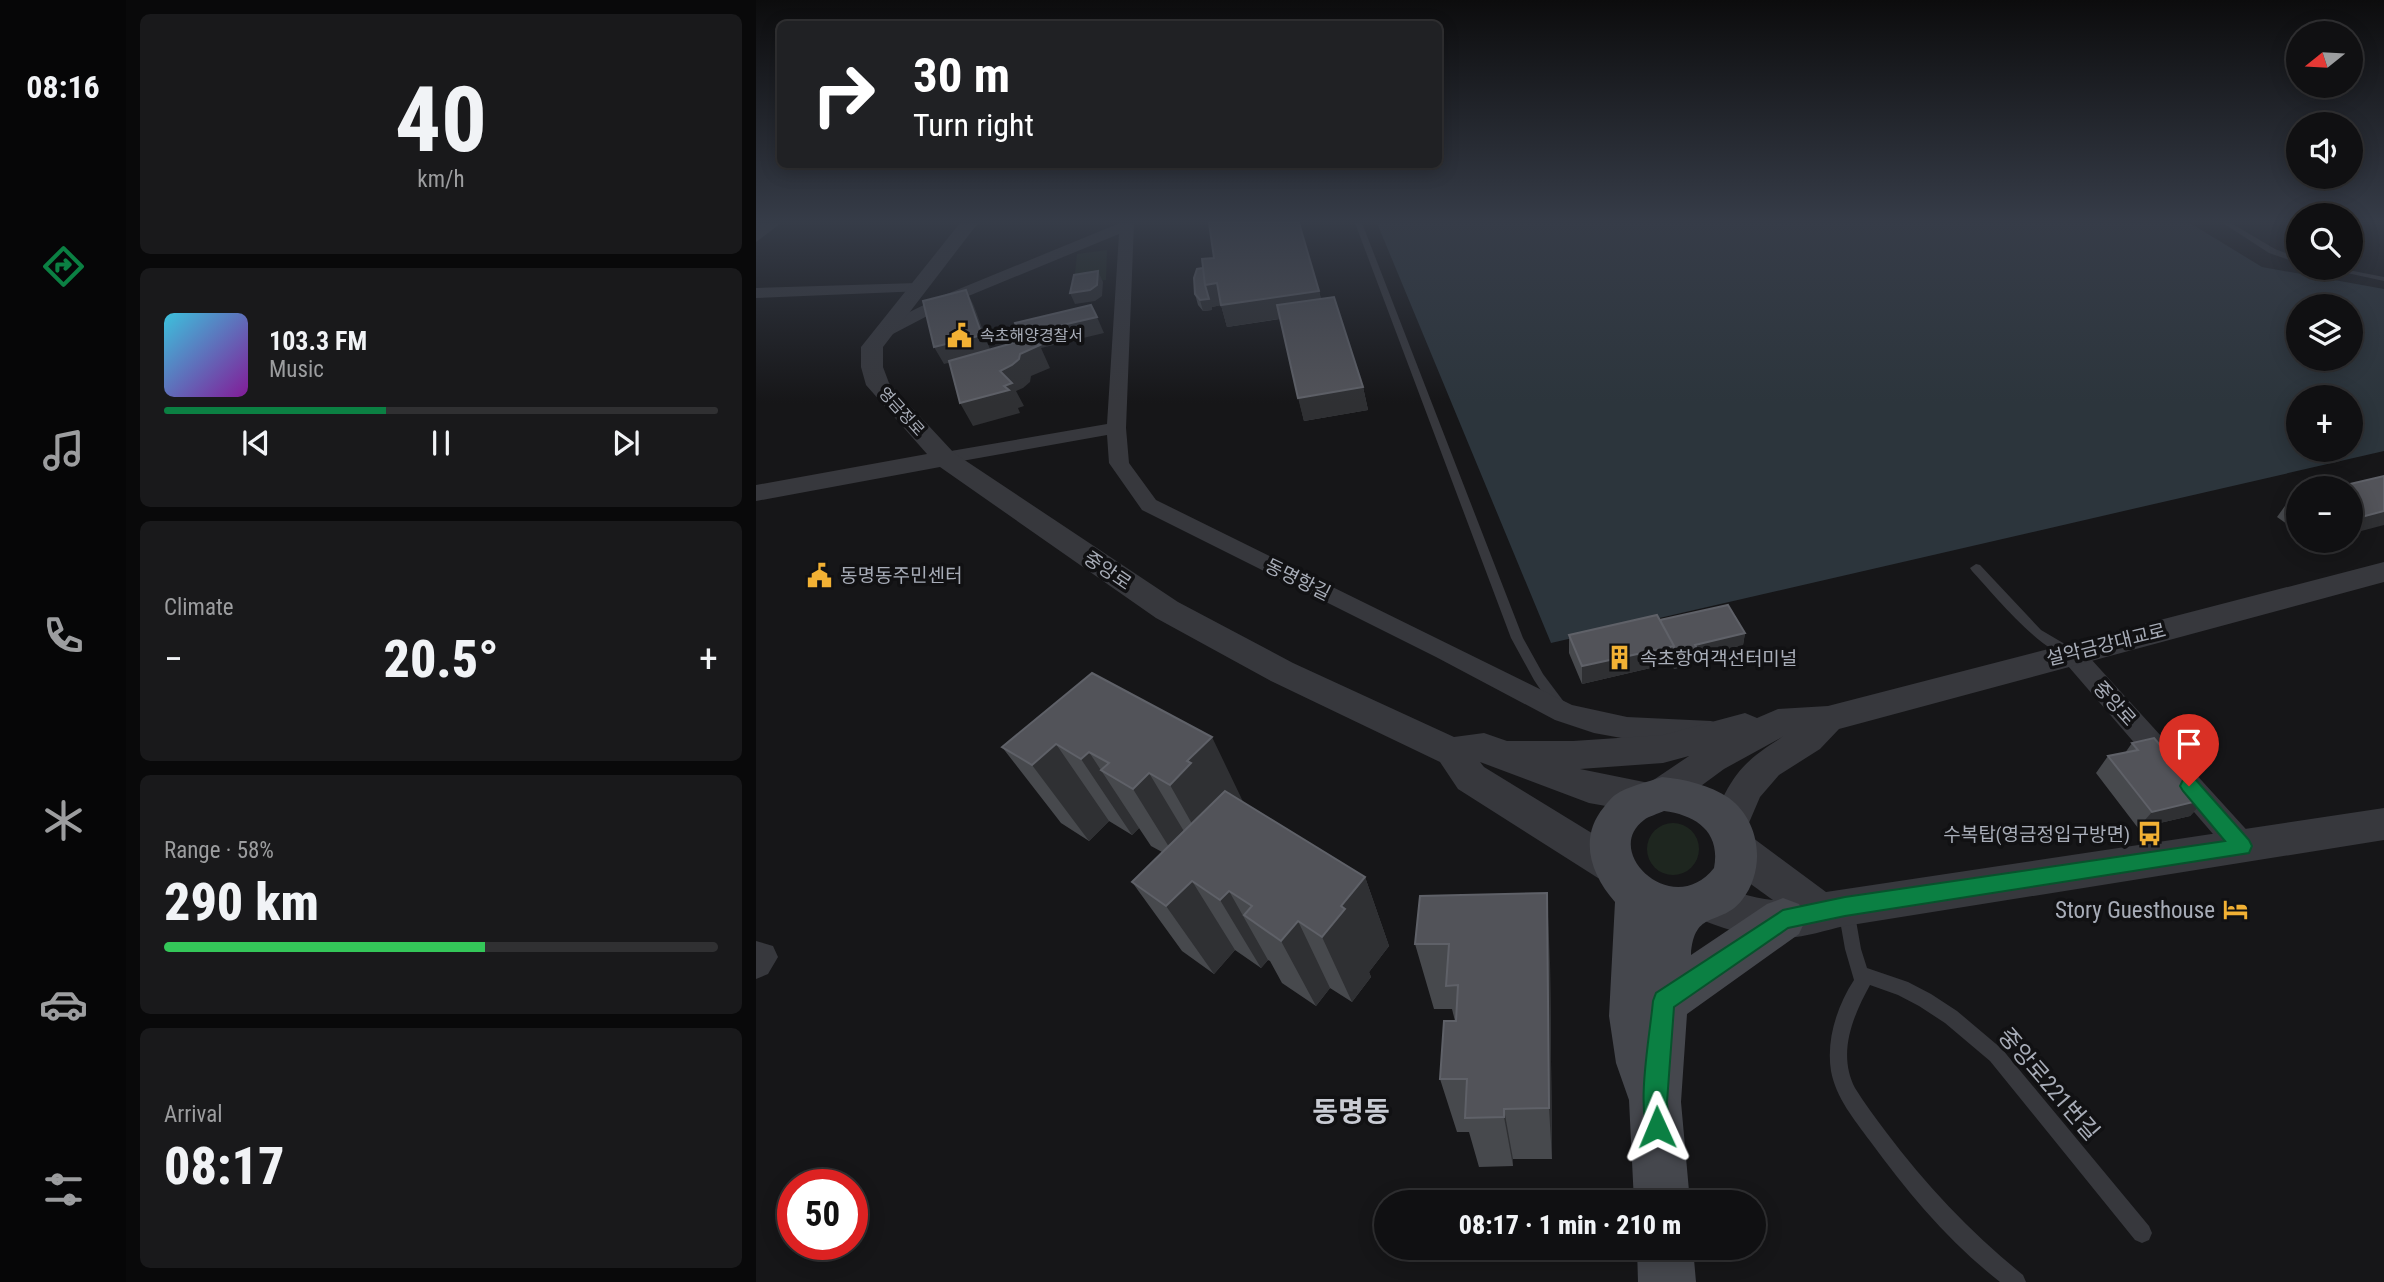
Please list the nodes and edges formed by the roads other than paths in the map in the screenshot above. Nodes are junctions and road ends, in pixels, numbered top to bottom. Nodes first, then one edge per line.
1 (921, 283) edge
2 (987, 283) edge
3 (1124, 283) edge
4 (1381, 283) edge
5 (917, 288) junction
6 (756, 293) edge
7 (883, 332) junction
8 (1116, 428) junction
9 (945, 458) junction
10 (756, 493) edge
11 (1976, 568) dead end
12 (2384, 572) edge
13 (2071, 653) junction
14 (1564, 713) junction
15 (1828, 719) junction
16 (1778, 723) junction
17 (1723, 733) junction
18 (1452, 752) junction
19 (1508, 755) junction
20 (1653, 795) junction
21 (2384, 824) edge
22 (1733, 836) junction
23 (2243, 846) junction
24 (1624, 881) junction
25 (1695, 906) junction
26 (1816, 913) junction
27 (756, 957) edge
28 (756, 963) edge
29 (1862, 974) junction
30 (1664, 1001) junction
31 (1656, 1102) junction
32 (1661, 1190) edge
33 (2142, 1233) dead end
34 (1666, 1260) edge
35 (1667, 1282) edge
36 (2016, 1282) edge

1 - 5 street, 영금정로
2 - 7 street
3 - 8 street, 동명항길
4 - 14 lane
5 - 6 street
5 - 7 street, 영금정로
7 - 9 street, 영금정로
8 - 9 street
8 - 14 street, 동명항길
9 - 10 street
9 - 18 street, 중앙로
11 - 13 lane
12 - 13 street, 설악금강대교로
13 - 15 street, 설악금강대교로
13 - 23 street, 중앙로
14 - 17 street, 동명항길
15 - 16 street, 설악금강대교로
15 - 22 street
16 - 17 street, 설악금강대교로
16 - 20 street
17 - 19 street, 설악금강대교로
18 - 19 street
18 - 24 street
19 - 20 street
20 - 22 main road
20 - 24 main road
21 - 23 street
22 - 25 main road
22 - 26 street
23 - 26 street
24 - 25 main road
24 - 31 main road
25 - 26 street
25 - 30 main road
26 - 29 lane
26 - 30 main road
27 - 28 street
29 - 33 lane, 중앙로221번길
29 - 36 lane
30 - 31 main road
31 - 32 main road
34 - 35 main road

